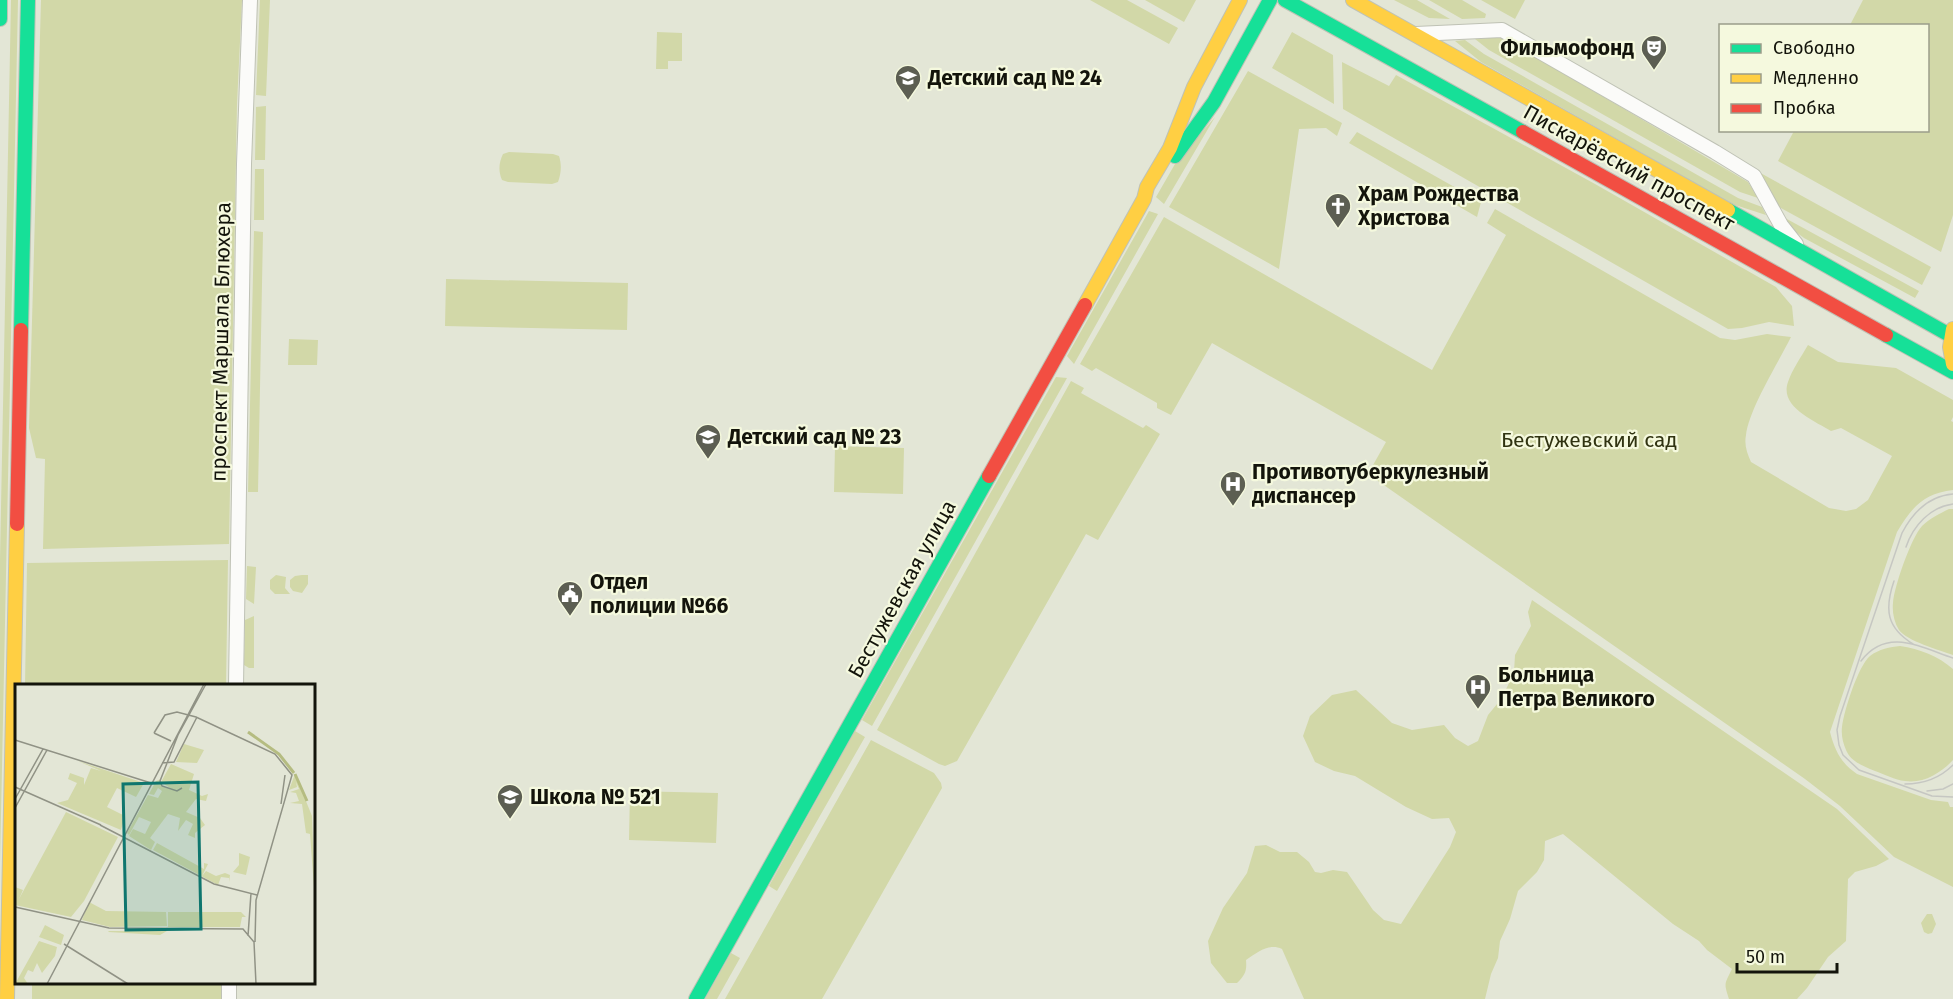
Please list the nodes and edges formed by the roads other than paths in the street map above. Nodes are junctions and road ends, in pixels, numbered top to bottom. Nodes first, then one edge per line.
1 (0, 0) edge
2 (28, 0) edge
3 (250, 0) edge
4 (1240, 0) edge
5 (1270, 0) edge
6 (1285, 0) edge
7 (1353, 0) edge
8 (0, 19) edge
9 (1413, 34) junction
10 (1144, 200) junction
11 (1803, 253) junction
12 (1952, 334) edge
13 (1953, 364) edge
14 (1953, 372) edge
15 (236, 684) edge
16 (7, 999) edge
17 (696, 999) edge

1 - 8 main road
2 - 16 main road
3 - 15 street, проспект Маршала Блюхера
4 - 10 main road, Бестужевская улица
5 - 10 main road, Бестужевская улица
6 - 14 main road, Пискарёвский проспект
7 - 9 main road, Пискарёвский проспект
9 - 11 main road, Пискарёвский проспект
9 - 11 street
10 - 17 main road, Бестужевская улица
11 - 12 main road, Пискарёвский проспект
12 - 13 main road

